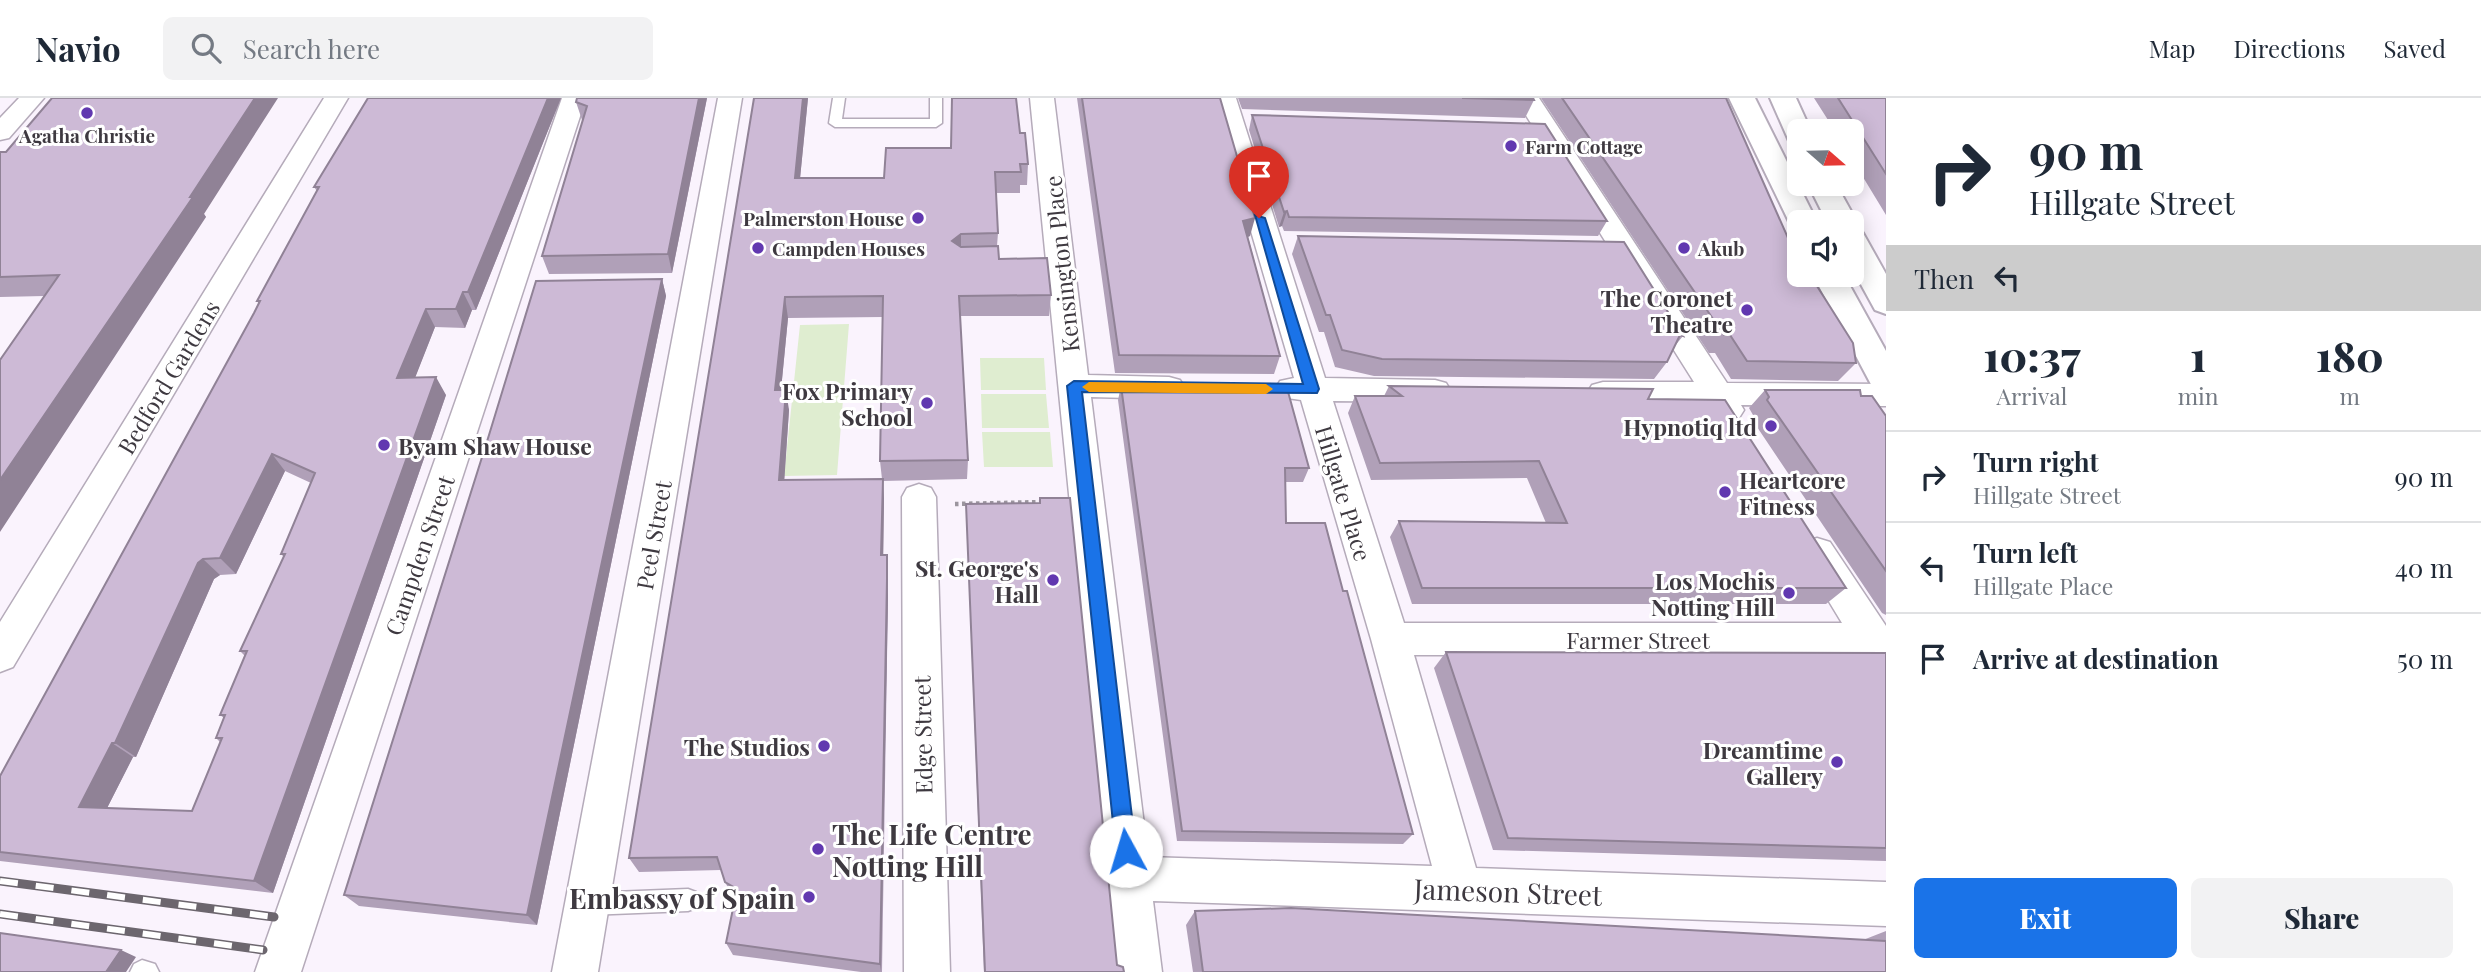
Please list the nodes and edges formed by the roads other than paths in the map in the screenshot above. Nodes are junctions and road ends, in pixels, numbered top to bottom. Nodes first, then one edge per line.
1 (32, 98) edge
2 (336, 98) edge
3 (574, 98) edge
4 (730, 98) edge
5 (839, 98) edge
6 (936, 98) edge
7 (1042, 98) edge
8 (1527, 98) edge
9 (1742, 98) edge
10 (1783, 98) edge
11 (1239, 112) edge
12 (1792, 119) edge
13 (0, 133) edge
14 (1795, 210) edge
15 (1266, 242) junction
16 (1301, 243) edge
17 (1592, 248) edge
18 (1624, 248) junction
19 (1864, 262) edge
20 (1835, 287) edge
21 (1886, 303) edge
22 (1886, 381) edge
23 (1074, 386) junction
24 (1192, 388) edge
25 (1259, 388) edge
26 (1312, 389) junction
27 (1461, 391) edge
28 (1569, 393) edge
29 (1718, 394) junction
30 (1886, 394) edge
31 (1743, 434) edge
32 (919, 501) road end
33 (1800, 525) edge
34 (1390, 639) junction
35 (1881, 648) edge
36 (0, 655) edge
37 (1129, 878) junction
38 (1460, 889) junction
39 (688, 900) dead end
40 (588, 904) junction
41 (1886, 904) edge
42 (278, 972) edge
43 (575, 972) edge
44 (926, 972) edge
45 (1139, 972) edge

1 - 13 street
2 - 36 street, Bedford Gardens
3 - 42 street, Campden Street
4 - 40 street, Peel Street
5 - 6 lane
7 - 23 street, Kensington Place
8 - 18 street
9 - 14 main road
10 - 12 main road
11 - 15 street, Hillgate Place
15 - 16 street
15 - 26 street, Hillgate Place
17 - 18 street
18 - 29 street
19 - 21 main road
20 - 22 main road
23 - 24 street
23 - 37 street, Kensington Place
25 - 26 street
26 - 27 street
26 - 34 street, Hillgate Place
28 - 29 street
29 - 30 street
29 - 31 street
32 - 44 street, Edge Street
33 - 35 street
34 - 35 street, Farmer Street
34 - 38 street, Hillgate Place
37 - 38 street, Jameson Street
37 - 45 street, Kensington Place
38 - 41 street, Jameson Street
39 - 40 lane
40 - 43 street, Peel Street

